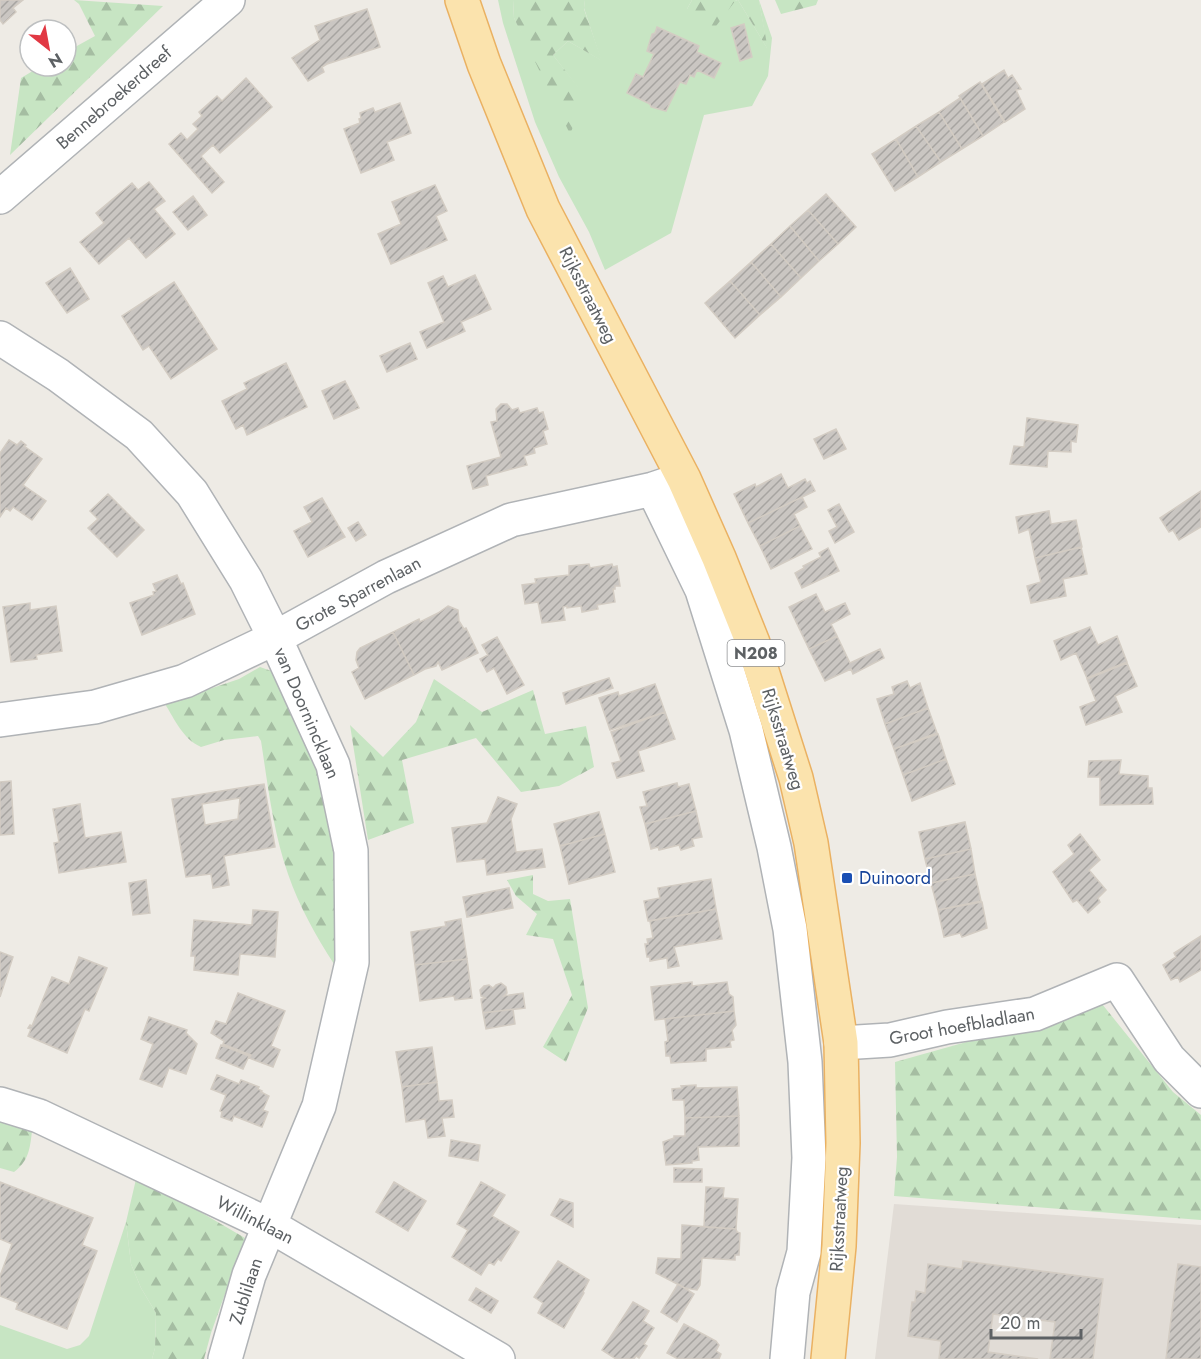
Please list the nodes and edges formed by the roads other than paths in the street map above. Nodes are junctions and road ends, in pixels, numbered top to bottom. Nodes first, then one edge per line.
1 (228, 0) edge
2 (462, 0) edge
3 (0, 197) edge
4 (0, 338) edge
5 (684, 479) junction
6 (653, 489) junction
7 (275, 638) junction
8 (0, 720) edge
9 (841, 1043) junction
10 (1201, 1091) edge
11 (0, 1104) edge
12 (269, 1225) junction
13 (225, 1359) edge
14 (498, 1359) edge
15 (788, 1359) edge
16 (828, 1359) edge

1 - 3 street, Bennebroekerdreef
2 - 5 main road, Rijksstraatweg / N208
4 - 7 street, van Doornincklaan
5 - 6 street, Grote Sparrenlaan
5 - 9 main road, Rijksstraatweg / N208
6 - 7 street, Grote Sparrenlaan
6 - 15 street, Rijksstraatweg
7 - 8 street, Grote Sparrenlaan
7 - 12 street, van Doornincklaan
9 - 10 street, Groot hoefbladlaan
9 - 16 main road, Rijksstraatweg / N208
11 - 12 street, Willinklaan
12 - 13 street, Zublilaan
12 - 14 street, Willinklaan

